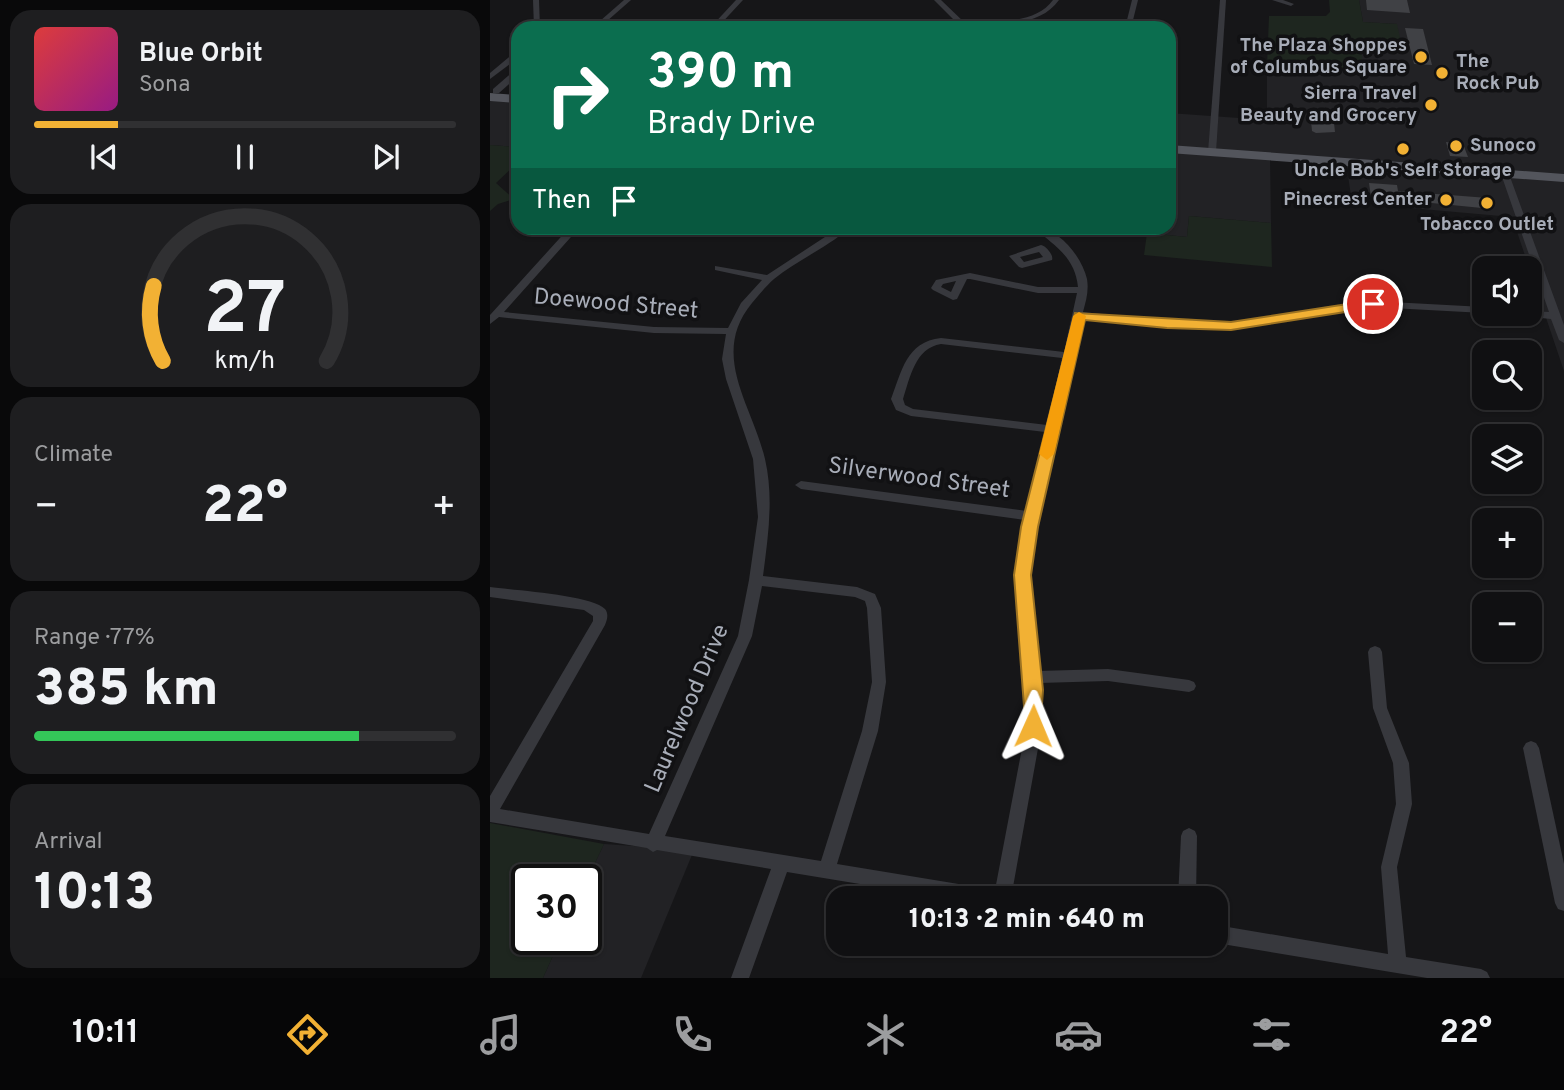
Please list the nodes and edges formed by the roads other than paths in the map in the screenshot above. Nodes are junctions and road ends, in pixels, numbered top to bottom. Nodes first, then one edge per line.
1 (536, 0) edge
2 (628, 0) edge
3 (740, 0) edge
4 (937, 0) edge
5 (1056, 0) edge
6 (1135, 0) edge
7 (1223, 0) edge
8 (1275, 0) edge
9 (1291, 4) dead end
10 (537, 21) edge
11 (603, 21) edge
12 (720, 21) edge
13 (960, 21) edge
14 (1004, 21) edge
15 (1130, 21) edge
16 (511, 60) edge
17 (494, 75) edge
18 (511, 78) edge
19 (493, 94) edge
20 (511, 98) edge
21 (1176, 149) edge
22 (1212, 152) junction
23 (1505, 174) junction
24 (1564, 178) edge
25 (568, 235) edge
26 (833, 235) edge
27 (1049, 235) edge
28 (1063, 245) junction
29 (1043, 251) dead end
30 (718, 268) dead end
31 (962, 276) dead end
32 (769, 278) junction
33 (1083, 290) junction
34 (1472, 309) edge
35 (1542, 315) edge
36 (1079, 316) junction
37 (1555, 316) junction
38 (493, 318) edge
39 (732, 331) junction
40 (1564, 340) edge
41 (1069, 356) junction
42 (1053, 429) junction
43 (801, 485) dead end
44 (1032, 516) junction
45 (756, 580) junction
46 (490, 592) edge
47 (870, 598) joint
48 (1375, 652) dead end
49 (1032, 677) junction
50 (1189, 686) dead end
51 (1531, 748) dead end
52 (490, 813) edge
53 (1189, 836) dead end
54 (653, 844) junction
55 (780, 865) junction
56 (826, 871) junction
57 (920, 886) edge
58 (1004, 886) edge
59 (1187, 886) edge
60 (1564, 904) edge
61 (1228, 936) edge
62 (1398, 964) junction
63 (740, 978) edge
64 (1481, 978) edge

1 - 10 street
2 - 11 street
3 - 12 street
4 - 13 street
5 - 14 street
6 - 15 street
7 - 22 street
8 - 9 street
16 - 17 street
18 - 19 street
19 - 20 main road
21 - 22 main road
22 - 23 main road
23 - 24 main road
23 - 37 street
25 - 38 street
26 - 32 street, Laurelwood Drive
27 - 28 street
28 - 29 street
28 - 33 street
30 - 32 street
31 - 33 street
32 - 39 street, Laurelwood Drive
33 - 36 street
34 - 36 street
35 - 37 street
36 - 41 street
37 - 40 street
38 - 39 street, Doewood Street
39 - 45 street, Laurelwood Drive
41 - 42 street
41 - 42 street
42 - 44 street
43 - 44 street, Silverwood Street
44 - 49 street
45 - 47 street
45 - 54 street, Laurelwood Drive
46 - 52 street
47 - 56 street
48 - 62 street
49 - 50 street
49 - 58 street
51 - 60 street
52 - 54 street
53 - 59 street
54 - 55 street
55 - 56 street
55 - 63 street
56 - 57 street
61 - 62 street
62 - 64 street

